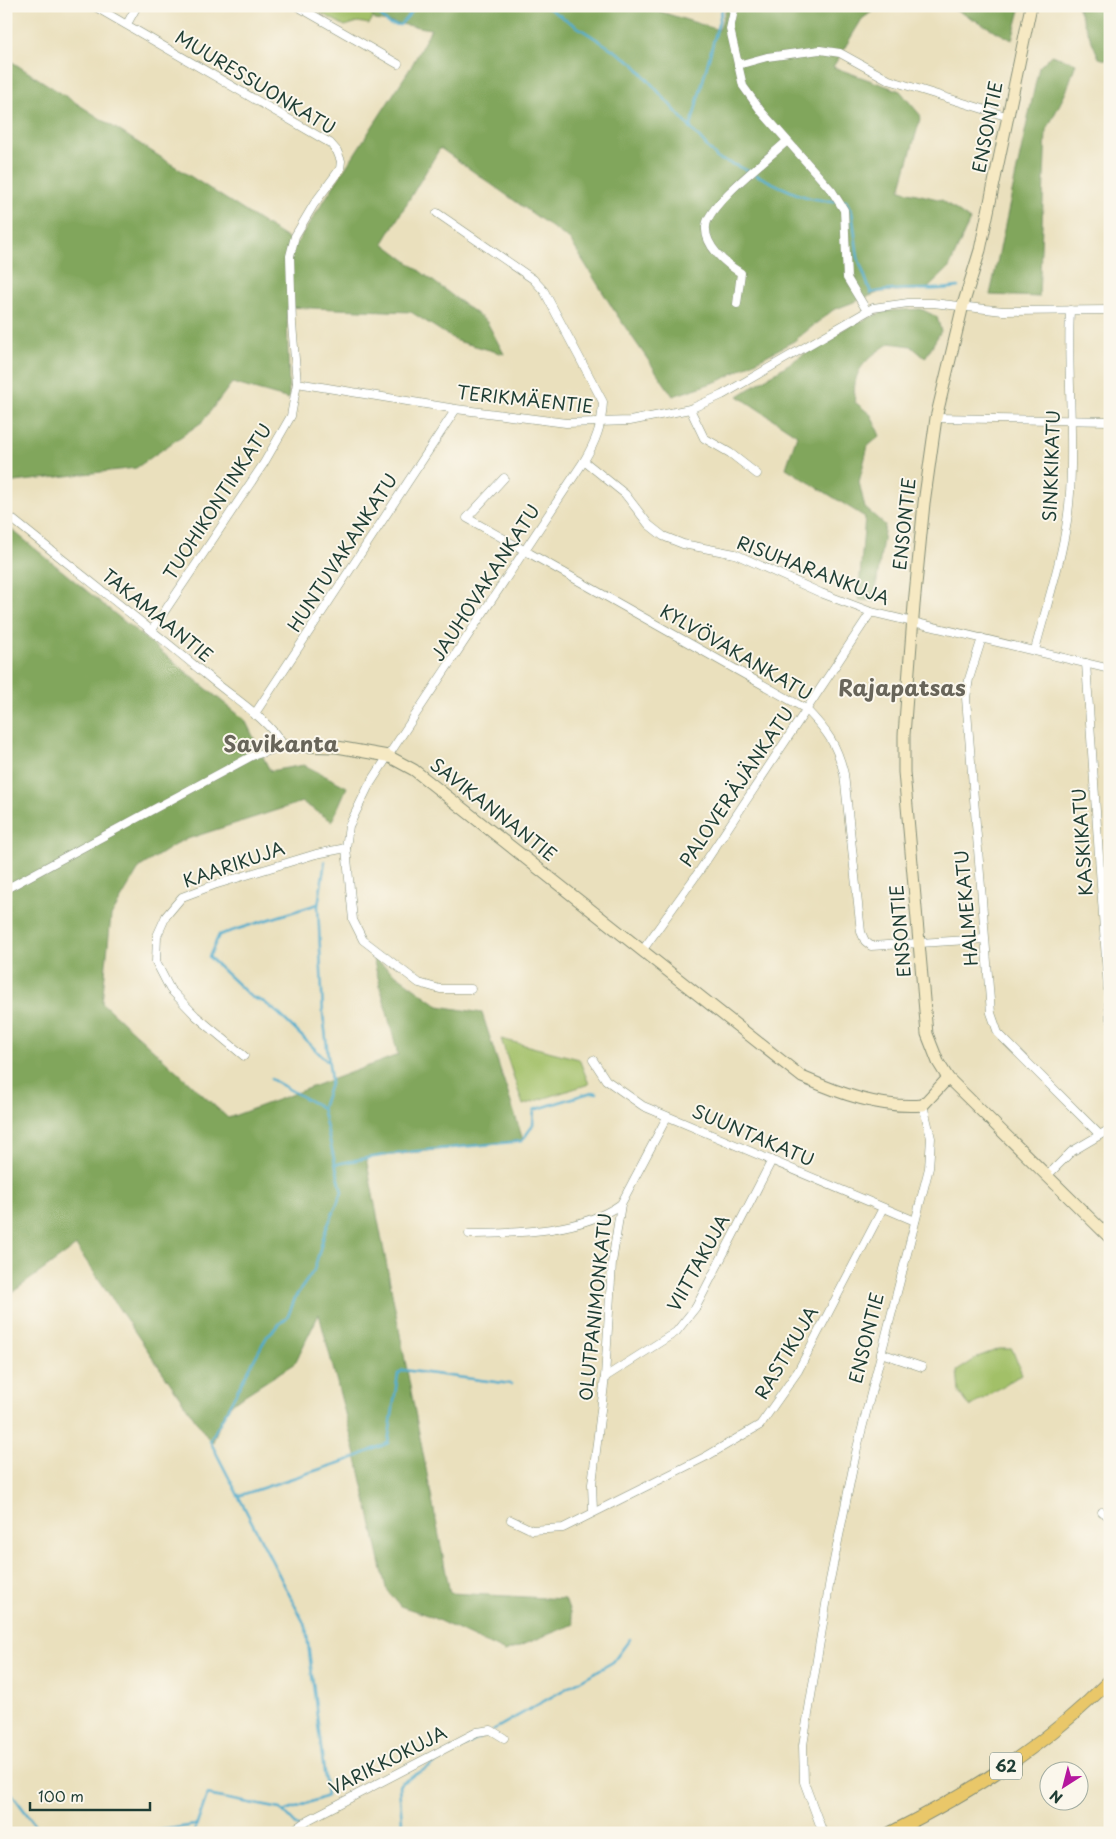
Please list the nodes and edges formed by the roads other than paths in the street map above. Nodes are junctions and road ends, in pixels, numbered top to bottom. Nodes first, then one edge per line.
1 (94, 6) edge
2 (137, 6) edge
3 (297, 6) edge
4 (735, 6) edge
5 (1031, 6) edge
6 (126, 24) junction
7 (398, 64) dead end
8 (738, 65) junction
9 (1009, 117) junction
10 (787, 141) junction
11 (341, 160) joint
12 (437, 213) dead end
13 (736, 304) dead end
14 (963, 305) junction
15 (1070, 310) junction
16 (1110, 310) edge
17 (867, 311) junction
18 (297, 383) junction
19 (456, 409) junction
20 (690, 409) junction
21 (936, 418) junction
22 (1070, 421) junction
23 (1110, 421) edge
24 (602, 423) junction
25 (584, 461) junction
26 (757, 474) dead end
27 (504, 478) dead end
28 (6, 514) edge
29 (524, 551) junction
30 (871, 612) junction
31 (912, 621) junction
32 (152, 630) junction
33 (982, 638) junction
34 (1035, 650) junction
35 (1086, 663) junction
36 (1110, 669) edge
37 (806, 709) junction
38 (254, 715) junction
39 (284, 746) junction
40 (388, 756) junction
41 (346, 848) junction
42 (6, 889) edge
43 (984, 939) junction
44 (920, 942) junction
45 (642, 951) junction
46 (471, 989) dead end
47 (1110, 1019) edge
48 (244, 1056) dead end
49 (593, 1060) dead end
50 (948, 1078) junction
51 (923, 1105) junction
52 (667, 1117) junction
53 (1110, 1129) edge
54 (1099, 1134) junction
55 (772, 1160) junction
56 (1047, 1176) junction
57 (621, 1204) junction
58 (883, 1208) junction
59 (915, 1221) junction
60 (469, 1234) dead end
61 (1110, 1238) edge
62 (881, 1353) junction
63 (922, 1367) dead end
64 (605, 1377) junction
65 (593, 1511) junction
66 (1102, 1512) dead end
67 (1110, 1517) edge
68 (511, 1520) dead end
69 (1110, 1680) edge
70 (504, 1738) dead end
71 (289, 1833) edge
72 (823, 1833) edge
73 (890, 1833) edge

1 - 6 street, MUURESSUONKATU
2 - 6 street
3 - 7 street
4 - 8 street
5 - 9 street, ENSONTIE
6 - 11 street, MUURESSUONKATU
8 - 9 street
8 - 10 street
9 - 14 street, ENSONTIE
10 - 13 street
10 - 17 street
11 - 18 street, TUOHIKONTINKATU
12 - 24 street
14 - 15 street, TERIKMÄENTIE
14 - 17 street, TERIKMÄENTIE
14 - 21 street, ENSONTIE
15 - 16 street, TERIKMÄENTIE
15 - 22 street, SINKKIKATU
17 - 20 street, TERIKMÄENTIE
18 - 19 street, TERIKMÄENTIE
18 - 32 street, TUOHIKONTINKATU
19 - 24 street, TERIKMÄENTIE
19 - 38 street, HUNTUVAKANKATU
20 - 24 street, TERIKMÄENTIE
20 - 26 street
21 - 22 street
21 - 31 street, ENSONTIE
22 - 23 street
22 - 34 street, SINKKIKATU
24 - 25 street, JAUHOVAKANKATU
25 - 29 street, JAUHOVAKANKATU
25 - 30 street, RISUHARANKUJA
27 - 29 street, KYLVÖVAKANKATU
28 - 32 street, TAKAMAANTIE
29 - 37 street, KYLVÖVAKANKATU
29 - 40 street, JAUHOVAKANKATU
30 - 31 street, RISUHARANKUJA
30 - 37 street, PALOVERÄJÄNKATU
31 - 33 street, RISUHARANKUJA
31 - 44 street, ENSONTIE
32 - 38 street, TAKAMAANTIE
33 - 34 street, RISUHARANKUJA
33 - 43 street, HALMEKATU
34 - 35 street, RISUHARANKUJA
35 - 36 street, RISUHARANKUJA
35 - 47 street, KASKIKATU
37 - 44 street, KYLVÖVAKANKATU
37 - 45 street, PALOVERÄJÄNKATU
38 - 39 street, TAKAMAANTIE
39 - 40 street, SAVIKANNANTIE
39 - 42 street, SAVIKANNANTIE
40 - 41 street, JAUHOVAKANKATU
40 - 45 street, SAVIKANNANTIE
41 - 46 street, JAUHOVAKANKATU
41 - 48 street, KAARIKUJA
43 - 44 street, KYLVÖVAKANKATU
43 - 54 street, HALMEKATU
44 - 50 street, ENSONTIE
45 - 51 street, SAVIKANNANTIE
49 - 52 street, SUUNTAKATU
50 - 51 street
50 - 56 street, ENSONTIE
51 - 59 street, ENSONTIE
52 - 55 street, SUUNTAKATU
52 - 57 street, OLUTPANIMONKATU
53 - 54 street
54 - 56 street
55 - 58 street, SUUNTAKATU
55 - 64 street, VIITTAKUJA
56 - 61 street, ENSONTIE
57 - 60 street
57 - 64 street, OLUTPANIMONKATU
58 - 59 street, SUUNTAKATU
58 - 65 street, RASTIKUJA
59 - 62 street, ENSONTIE
62 - 63 street
62 - 72 street, ENSONTIE
64 - 65 street, OLUTPANIMONKATU
65 - 68 street, RASTIKUJA
66 - 67 street
69 - 73 main road, 62
70 - 71 street, VARIKKOKUJA

